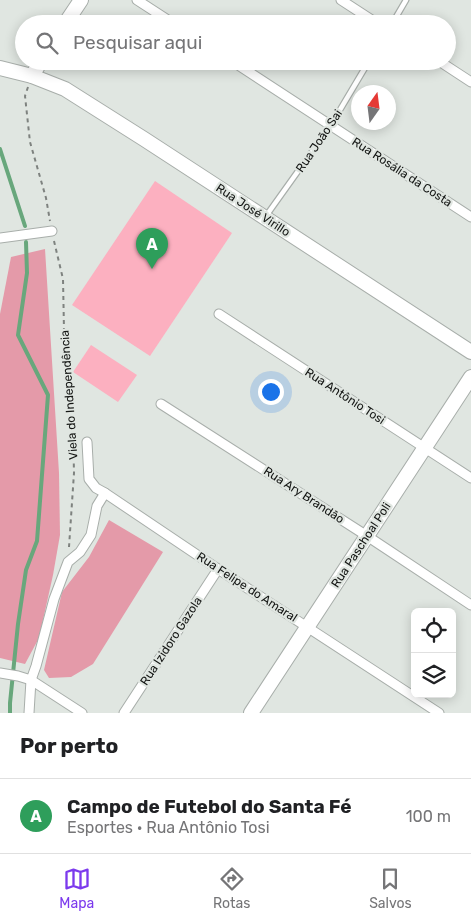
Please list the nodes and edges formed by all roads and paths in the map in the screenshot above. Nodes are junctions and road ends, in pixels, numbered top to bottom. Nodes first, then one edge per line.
1 (81, 0) edge
2 (137, 0) edge
3 (341, 0) edge
4 (406, 0) edge
5 (71, 15) edge
6 (160, 15) edge
7 (364, 15) edge
8 (397, 15) edge
9 (0, 68) edge
10 (36, 70) edge
11 (246, 70) edge
12 (364, 70) edge
13 (453, 70) edge
14 (32, 76) junction
15 (471, 82) edge
16 (330, 125) junction
17 (471, 217) edge
18 (265, 218) junction
19 (52, 230) junction
20 (0, 238) edge
21 (219, 314) dead end
22 (471, 352) edge
23 (471, 377) edge
24 (161, 404) dead end
25 (87, 442) dead end
26 (424, 448) junction
27 (471, 478) edge
28 (105, 492) junction
29 (367, 536) junction
30 (68, 562) junction
31 (218, 569) junction
32 (471, 605) edge
33 (308, 626) junction
34 (0, 673) edge
35 (31, 680) junction
36 (29, 713) edge
37 (82, 713) edge
38 (124, 713) edge
39 (251, 713) edge
40 (439, 713) edge

1 - 5 street
2 - 6 street
3 - 7 street
4 - 8 lane
9 - 14 street, Rua José Virillo
10 - 14 street
11 - 16 street, Rua Rosália da Costa
12 - 16 lane, Rua João Sai
13 - 15 street
14 - 18 street, Rua José Virillo
14 - 19 path, Viela do Independência
16 - 17 street, Rua Rosália da Costa
16 - 18 lane, Rua João Sai
18 - 22 street, Rua José Virillo
19 - 20 street
19 - 30 path, Viela do Independência
21 - 26 street, Rua Antônio Tosi
23 - 26 street, Rua Paschoal Poli
24 - 29 street, Rua Ary Brandão
25 - 28 street, Rua Felipe do Amaral
26 - 27 street, Rua Antônio Tosi
26 - 29 street, Rua Paschoal Poli
28 - 30 street
28 - 31 street, Rua Felipe do Amaral
29 - 32 street, Rua Ary Brandão
29 - 33 street, Rua Paschoal Poli
30 - 35 street
31 - 33 street, Rua Felipe do Amaral
31 - 38 street, Rua Izidoro Gazola
33 - 39 street, Rua Paschoal Poli
33 - 40 street, Rua Felipe do Amaral
34 - 35 street
35 - 36 street
35 - 37 street

